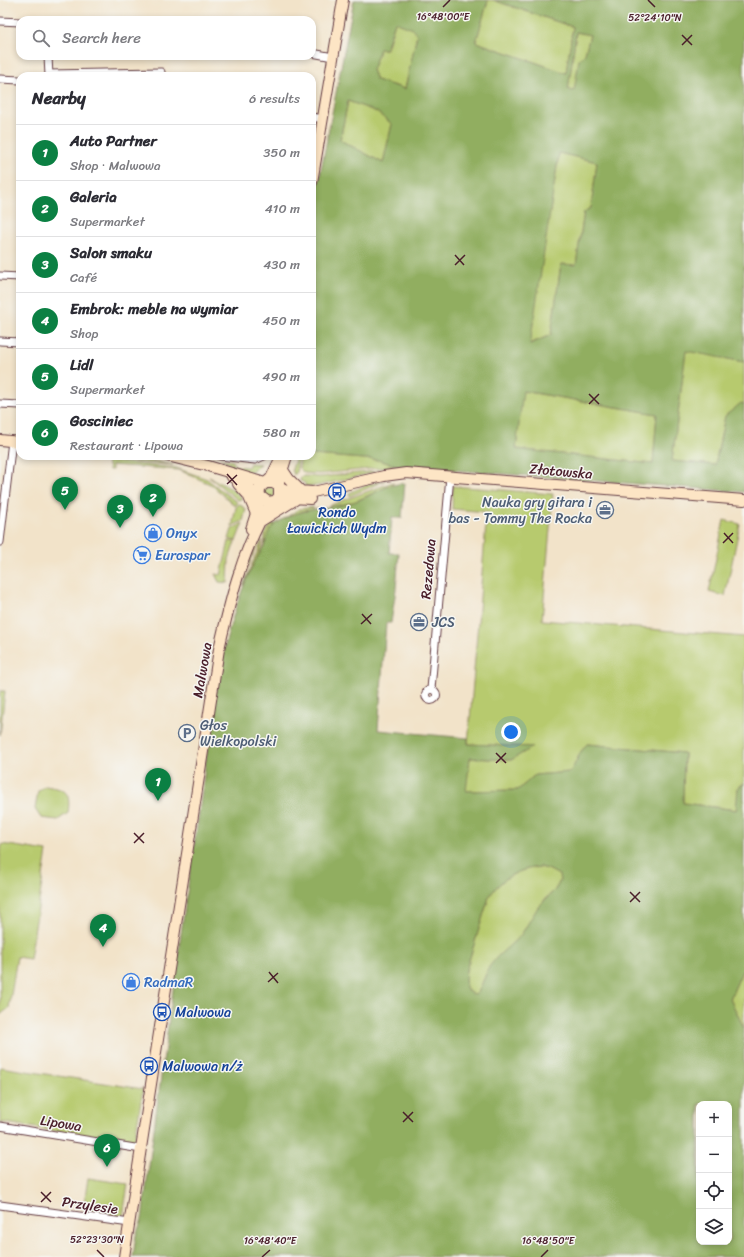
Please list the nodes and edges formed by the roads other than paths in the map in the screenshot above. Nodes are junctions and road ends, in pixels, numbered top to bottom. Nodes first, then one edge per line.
1 (343, 0) edge
2 (0, 21) edge
3 (16, 22) edge
4 (316, 55) edge
5 (333, 57) junction
6 (48, 60) edge
7 (49, 72) edge
8 (0, 79) edge
9 (16, 80) edge
10 (316, 118) edge
11 (322, 119) junction
12 (316, 157) edge
13 (0, 276) edge
14 (16, 277) edge
15 (0, 341) edge
16 (16, 342) edge
17 (0, 404) edge
18 (16, 405) edge
19 (0, 440) edge
20 (16, 441) edge
21 (185, 460) edge
22 (280, 460) edge
23 (285, 460) edge
24 (279, 469) junction
25 (224, 472) junction
26 (450, 476) junction
27 (257, 481) junction
28 (278, 487) junction
29 (300, 495) junction
30 (260, 496) junction
31 (744, 500) edge
32 (274, 502) junction
33 (258, 518) junction
34 (0, 542) edge
35 (431, 689) dead end
36 (0, 1126) edge
37 (141, 1149) junction
38 (0, 1205) edge
39 (130, 1223) junction
40 (124, 1257) edge

1 - 5 street
2 - 3 street
4 - 5 street
5 - 11 street
6 - 7 street
8 - 9 street
10 - 11 street
11 - 12 street
13 - 14 street
15 - 16 street
17 - 18 street
19 - 20 street
20 - 34 street
21 - 25 street
22 - 24 street
23 - 24 street
24 - 27 street
24 - 27 street
24 - 28 street
24 - 29 street
25 - 27 street
25 - 30 street
25 - 33 street
26 - 29 street, Złotowska
26 - 31 street, Złotowska
26 - 35 street, Rezedowa
27 - 28 street
27 - 30 street
28 - 29 street, Złotowska
28 - 32 street
29 - 32 street, Złotowska
29 - 33 street
30 - 32 street
30 - 33 street, Malwowa
32 - 33 street, Malwowa
33 - 37 street, Malwowa
36 - 37 street, Lipowa
37 - 39 street, Malwowa
38 - 39 street, Przylesie
39 - 40 street, Malwowa

